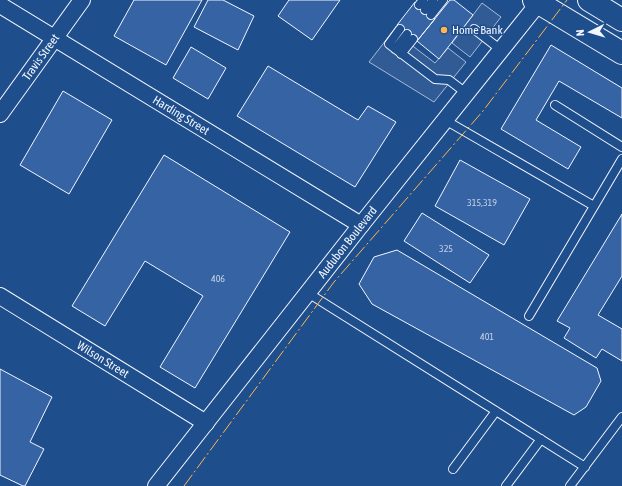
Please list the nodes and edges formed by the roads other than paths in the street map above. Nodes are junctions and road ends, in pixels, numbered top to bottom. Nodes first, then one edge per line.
1 (82, 0) edge
2 (433, 0) edge
3 (443, 0) edge
4 (589, 0) edge
5 (538, 1) edge
6 (0, 6) edge
7 (425, 8) edge
8 (622, 20) edge
9 (474, 29) dead end
10 (54, 38) junction
11 (501, 50) junction
12 (398, 51) junction
13 (622, 53) edge
14 (466, 93) junction
15 (555, 105) dead end
16 (0, 114) edge
17 (445, 120) junction
18 (622, 147) edge
19 (622, 159) edge
20 (594, 206) junction
21 (361, 225) junction
22 (308, 293) junction
23 (0, 296) edge
24 (529, 316) dead end
25 (496, 411) junction
26 (622, 417) edge
27 (206, 423) junction
28 (541, 440) junction
29 (585, 467) junction
30 (453, 469) dead end
31 (156, 486) edge
32 (506, 486) edge
33 (570, 486) edge

1 - 10 street, Travis Street
2 - 7 lane
3 - 7 lane
4 - 8 street
5 - 11 street, Audubon Boulevard
5 - 13 street
6 - 10 street, Harding Street
9 - 11 lane
10 - 16 street, Travis Street
10 - 21 street, Harding Street
11 - 14 street, Audubon Boulevard
12 - 12 lane
12 - 14 lane
14 - 17 street, Audubon Boulevard
15 - 18 lane
17 - 20 lane
17 - 21 street, Audubon Boulevard
19 - 20 lane
20 - 24 lane
21 - 22 street, Audubon Boulevard
22 - 25 lane
22 - 27 street, Audubon Boulevard
23 - 27 street, Wilson Street
25 - 28 lane
25 - 30 lane
26 - 29 lane
27 - 31 street, Audubon Boulevard
28 - 29 lane
28 - 32 lane
29 - 33 lane

